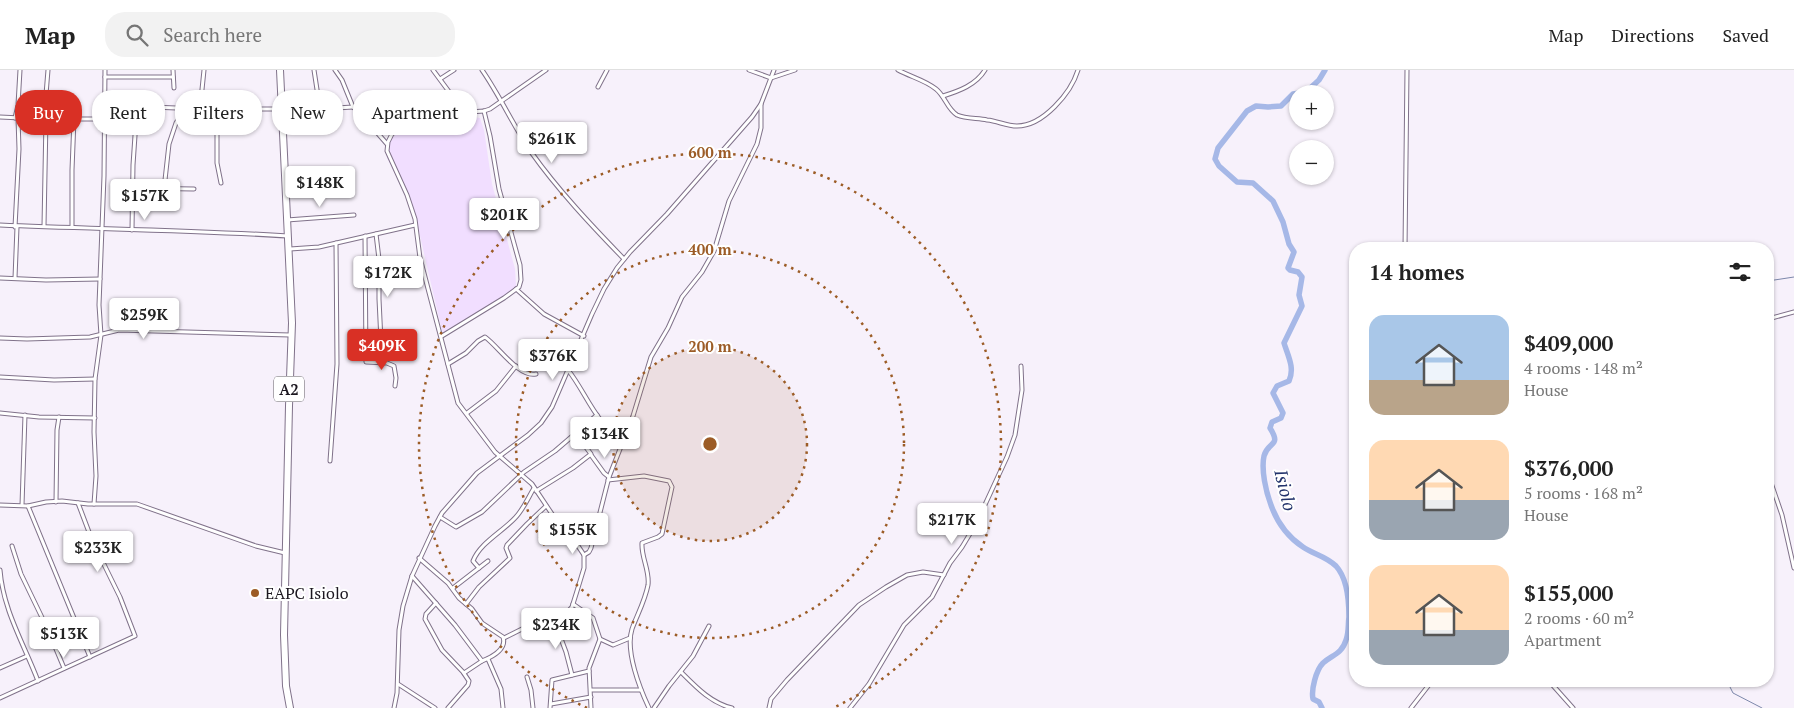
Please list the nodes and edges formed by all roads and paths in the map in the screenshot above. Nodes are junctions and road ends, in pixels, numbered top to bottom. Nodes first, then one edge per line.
1 (20, 70) edge
2 (48, 70) edge
3 (105, 70) edge
4 (173, 70) edge
5 (204, 70) edge
6 (280, 70) edge
7 (314, 70) edge
8 (335, 70) edge
9 (433, 70) edge
10 (454, 70) edge
11 (482, 70) edge
12 (546, 70) edge
13 (607, 70) edge
14 (749, 70) edge
15 (774, 70) edge
16 (795, 70) edge
17 (898, 70) edge
18 (985, 70) edge
19 (1078, 70) edge
20 (1407, 70) edge
21 (105, 77) junction
22 (173, 77) junction
23 (771, 78) junction
24 (440, 79) junction
25 (174, 88) dead end
26 (598, 88) dead end
27 (19, 90) edge
28 (47, 90) edge
29 (105, 90) edge
30 (202, 90) edge
31 (282, 90) edge
32 (317, 90) edge
33 (448, 90) edge
34 (943, 96) junction
35 (502, 100) junction
36 (761, 104) junction
37 (353, 107) joint
38 (343, 108) edge
39 (477, 111) edge
40 (484, 111) junction
41 (0, 116) edge
42 (15, 118) edge
43 (175, 126) edge
44 (17, 135) edge
45 (45, 135) edge
46 (73, 135) edge
47 (104, 135) edge
48 (135, 135) edge
49 (217, 135) edge
50 (284, 135) edge
51 (378, 135) edge
52 (392, 135) edge
53 (387, 145) junction
54 (222, 184) dead end
55 (132, 188) junction
56 (194, 188) dead end
57 (164, 189) junction
58 (354, 215) dead end
59 (287, 220) junction
60 (0, 225) edge
61 (415, 225) junction
62 (44, 226) junction
63 (16, 227) junction
64 (72, 227) junction
65 (101, 229) junction
66 (132, 230) junction
67 (376, 234) junction
68 (289, 236) junction
69 (365, 236) junction
70 (1405, 242) edge
71 (336, 243) junction
72 (290, 249) junction
73 (624, 259) junction
74 (0, 278) edge
75 (15, 278) junction
76 (100, 279) junction
77 (516, 289) junction
78 (1794, 312) edge
79 (1774, 317) edge
80 (101, 335) junction
81 (292, 335) junction
82 (442, 336) junction
83 (584, 336) junction
84 (0, 338) edge
85 (382, 362) junction
86 (447, 364) junction
87 (516, 366) junction
88 (1022, 366) dead end
89 (568, 370) junction
90 (536, 374) dead end
91 (0, 377) edge
92 (95, 379) junction
93 (395, 386) dead end
94 (0, 413) edge
95 (466, 414) junction
96 (25, 415) junction
97 (597, 415) junction
98 (59, 417) junction
99 (95, 418) junction
100 (576, 434) junction
101 (624, 439) junction
102 (590, 454) junction
103 (499, 456) junction
104 (330, 461) dead end
105 (521, 475) junction
106 (609, 478) junction
107 (535, 489) junction
108 (1774, 492) edge
109 (56, 502) junction
110 (78, 503) junction
111 (94, 504) junction
112 (0, 505) edge
113 (22, 505) junction
114 (28, 506) junction
115 (546, 506) junction
116 (440, 517) junction
117 (12, 546) dead end
118 (286, 553) junction
119 (584, 555) junction
120 (419, 558) junction
121 (488, 561) dead end
122 (479, 568) junction
123 (1794, 568) edge
124 (0, 570) edge
125 (944, 575) junction
126 (412, 576) junction
127 (453, 588) junction
128 (2, 594) edge
129 (436, 603) junction
130 (466, 604) junction
131 (573, 604) junction
132 (554, 620) junction
133 (709, 626) dead end
134 (504, 638) junction
135 (630, 638) junction
136 (600, 639) junction
137 (27, 656) junction
138 (90, 658) junction
139 (488, 658) junction
140 (482, 661) junction
141 (0, 668) edge
142 (64, 668) junction
143 (589, 671) junction
144 (681, 672) junction
145 (464, 673) junction
146 (572, 675) junction
147 (527, 677) dead end
148 (38, 681) junction
149 (398, 684) junction
150 (1427, 687) edge
151 (1554, 687) edge
152 (591, 690) junction
153 (641, 690) junction
154 (591, 697) junction
155 (0, 698) edge
156 (550, 706) edge
157 (290, 708) edge
158 (394, 708) edge
159 (435, 708) edge
160 (448, 708) edge
161 (503, 708) edge
162 (534, 708) edge
163 (591, 708) edge
164 (649, 708) edge
165 (654, 708) edge
166 (732, 708) edge
167 (769, 708) edge
168 (850, 708) edge
169 (1411, 708) edge
170 (1573, 708) edge

1 - 27 street
2 - 28 street
3 - 21 street
4 - 22 street
5 - 30 street
6 - 31 highway, A2
7 - 32 street
8 - 37 street
9 - 24 street
10 - 24 street
11 - 35 street
12 - 35 street
13 - 26 street
14 - 23 street
15 - 23 street
16 - 23 street
17 - 34 street
18 - 34 street
19 - 34 street
20 - 70 street
21 - 22 street
21 - 29 street
22 - 25 street
23 - 36 street
24 - 33 street
35 - 40 street
35 - 73 street
36 - 73 street
36 - 101 street
37 - 38 street
39 - 40 street
40 - 77 street
41 - 42 street
43 - 57 street
44 - 63 street
45 - 62 street
46 - 64 street
47 - 65 street
48 - 55 street
49 - 54 street
50 - 59 highway, A2
51 - 53 street
52 - 53 street
53 - 61 street
55 - 57 street
55 - 66 street
56 - 57 street
58 - 59 street
59 - 68 highway, A2
60 - 63 street
61 - 67 street
61 - 82 street
62 - 63 street
62 - 64 street
63 - 75 street
64 - 65 street
65 - 66 street
65 - 76 street
66 - 68 street
67 - 69 street
67 - 85 street
68 - 72 highway, A2
69 - 71 street
69 - 85 street
71 - 72 street
71 - 104 street
72 - 81 highway, A2
73 - 83 street
74 - 75 street
75 - 76 street
76 - 80 street
77 - 82 street
77 - 83 street
78 - 79 street
80 - 81 street
80 - 84 street
80 - 92 street
81 - 118 highway, A2
82 - 86 street
83 - 89 street
85 - 93 street
86 - 87 street
86 - 95 street
87 - 90 street
87 - 95 street
88 - 125 street
89 - 97 street
89 - 103 street
91 - 92 street
92 - 99 street
94 - 96 street
95 - 103 street
96 - 98 street
96 - 113 street
97 - 100 street
97 - 101 street
98 - 99 street
98 - 109 street
99 - 111 street
100 - 102 street
100 - 105 street
101 - 106 street
102 - 106 street
102 - 107 street
103 - 105 street
103 - 116 street
105 - 107 street
105 - 116 street
106 - 119 street
106 - 135 street
107 - 115 street
107 - 122 street
108 - 123 street
109 - 110 street
109 - 114 street
110 - 111 street
110 - 138 street
111 - 118 street
112 - 113 street
113 - 114 street
114 - 138 street
115 - 119 street
115 - 130 street
116 - 120 street
117 - 142 street
118 - 157 highway, A2
119 - 131 street
120 - 126 street
120 - 127 street
121 - 122 street
122 - 127 street
124 - 128 street
125 - 167 street
125 - 168 street
126 - 129 street
126 - 149 street
127 - 130 street
128 - 137 street
129 - 140 street
129 - 145 street
130 - 134 street
131 - 132 street
131 - 136 street
132 - 134 street
132 - 146 street
133 - 144 street
134 - 139 street
135 - 136 street
135 - 153 street
136 - 143 street
137 - 141 street
137 - 148 street
138 - 142 street
139 - 140 street
139 - 161 street
140 - 145 street
142 - 148 street
143 - 146 street
143 - 152 street
144 - 165 street
144 - 166 street
145 - 160 street
146 - 156 street
147 - 162 street
148 - 155 street
149 - 158 street
149 - 159 street
150 - 169 street
151 - 170 street
152 - 153 street
152 - 154 street
153 - 164 street
154 - 156 street
154 - 163 street

